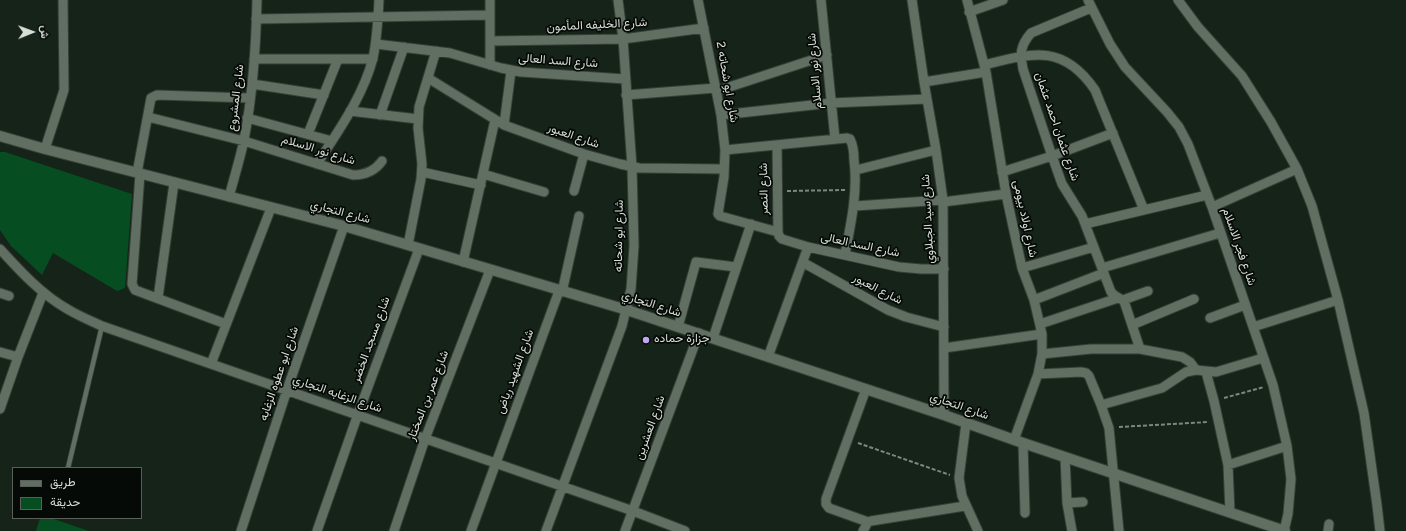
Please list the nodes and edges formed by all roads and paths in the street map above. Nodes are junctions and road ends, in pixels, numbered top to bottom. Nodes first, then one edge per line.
1 (63, 0) edge
2 (256, 0) edge
3 (379, 0) edge
4 (490, 0) edge
5 (618, 0) edge
6 (698, 0) edge
7 (821, 0) edge
8 (912, 0) edge
9 (967, 0) edge
10 (1003, 0) edge
11 (1178, 0) edge
12 (1090, 4) edge
13 (969, 12) junction
14 (490, 15) junction
15 (378, 17) junction
16 (256, 19) junction
17 (704, 28) junction
18 (623, 39) junction
19 (490, 41) junction
20 (376, 44) junction
21 (404, 47) junction
22 (436, 52) junction
23 (827, 55) junction
24 (1020, 56) junction
25 (254, 59) junction
26 (338, 59) junction
27 (372, 59) junction
28 (490, 65) junction
29 (985, 68) junction
30 (511, 71) junction
31 (428, 78) junction
32 (626, 79) junction
33 (924, 82) junction
34 (252, 84) junction
35 (716, 90) junction
36 (626, 94) junction
37 (324, 95) junction
38 (250, 98) junction
39 (927, 99) junction
40 (831, 103) junction
41 (350, 111) junction
42 (380, 115) junction
43 (721, 115) junction
44 (148, 117) junction
45 (247, 118) junction
46 (418, 119) junction
47 (495, 120) junction
48 (504, 125) junction
49 (1113, 133) junction
50 (308, 134) junction
51 (0, 136) edge
52 (835, 139) junction
53 (244, 141) junction
54 (332, 141) junction
55 (777, 146) junction
56 (45, 149) junction
57 (725, 150) junction
58 (936, 150) junction
59 (584, 154) junction
60 (1052, 156) junction
61 (382, 161) dead end
62 (317, 164) junction
63 (632, 167) junction
64 (724, 169) junction
65 (1296, 169) junction
66 (856, 170) junction
67 (422, 172) junction
68 (1002, 172) junction
69 (138, 174) junction
70 (483, 174) junction
71 (174, 183) junction
72 (481, 185) junction
73 (856, 190) junction
74 (574, 191) dead end
75 (544, 192) dead end
76 (777, 192) junction
77 (1006, 194) junction
78 (1207, 195) junction
79 (229, 197) junction
80 (943, 201) junction
81 (854, 206) junction
82 (1212, 207) junction
83 (271, 208) junction
84 (1144, 210) junction
85 (579, 216) dead end
86 (751, 224) junction
87 (1085, 224) junction
88 (344, 226) junction
89 (778, 232) junction
90 (1220, 233) junction
91 (408, 246) junction
92 (808, 247) junction
93 (1094, 247) junction
94 (0, 249) edge
95 (419, 249) junction
96 (845, 254) junction
97 (463, 262) junction
98 (804, 263) junction
99 (736, 267) junction
100 (1022, 268) junction
101 (944, 269) junction
102 (490, 270) junction
103 (1103, 270) junction
104 (560, 291) junction
105 (1148, 291) dead end
106 (0, 293) edge
107 (43, 293) junction
108 (9, 296) dead end
109 (158, 298) junction
110 (1121, 299) junction
111 (1194, 299) dead end
112 (1034, 300) junction
113 (1338, 300) junction
114 (1245, 305) junction
115 (627, 310) junction
116 (1210, 318) dead end
117 (226, 324) junction
118 (1040, 324) junction
119 (1132, 325) junction
120 (102, 326) junction
121 (678, 327) junction
122 (944, 327) junction
123 (1253, 327) junction
124 (699, 333) junction
125 (1042, 334) junction
126 (713, 338) junction
127 (944, 348) junction
128 (1140, 349) junction
129 (0, 352) edge
130 (1042, 354) junction
131 (18, 357) junction
132 (768, 357) junction
133 (1263, 358) junction
134 (211, 364) junction
135 (1196, 370) junction
136 (1206, 372) junction
137 (1038, 374) junction
138 (1273, 385) junction
139 (866, 389) junction
140 (287, 390) junction
141 (1214, 401) junction
142 (1101, 405) junction
143 (0, 409) edge
144 (358, 414) junction
145 (944, 415) junction
146 (1219, 422) junction
147 (966, 423) junction
148 (1109, 428) junction
149 (425, 439) junction
150 (848, 439) junction
151 (1018, 442) junction
152 (1287, 446) junction
153 (1065, 457) junction
154 (495, 462) junction
155 (1228, 465) junction
156 (68, 467) edge
157 (1113, 473) junction
158 (959, 478) junction
159 (563, 486) junction
160 (1083, 502) dead end
161 (1067, 503) junction
162 (965, 506) junction
163 (633, 511) junction
164 (1230, 512) junction
165 (1025, 513) dead end
166 (868, 522) junction
167 (241, 531) edge
168 (317, 531) edge
169 (394, 531) edge
170 (470, 531) edge
171 (546, 531) edge
172 (626, 531) edge
173 (685, 531) edge
174 (863, 531) edge
175 (978, 531) edge
176 (1072, 531) edge
177 (1119, 531) edge
178 (1284, 531) edge
179 (1380, 531) edge

1 - 56 street
2 - 16 street, شارع المشروع
3 - 15 street
4 - 14 street
5 - 18 street, شارع ابو شحاته
6 - 17 street, شارع ابو شحاته 2
7 - 23 street, شارع نور الاسلام
8 - 33 street, شارع سيد الجبلاوي
9 - 13 street, شارع اولاد بيومى
10 - 13 street
11 - 65 street
12 - 24 street
12 - 78 street, شارع فجر الاسلام
13 - 29 street, شارع اولاد بيومى
14 - 15 street
14 - 19 street
15 - 16 street
15 - 20 street
16 - 25 street, شارع المشروع
17 - 18 street, شارع الخليفه المأمون
17 - 35 street, شارع ابو شحاته 2
18 - 19 street, شارع الخليفه المأمون
18 - 32 street, شارع ابو شحاته
19 - 28 street
20 - 21 street
20 - 27 street
21 - 22 street
21 - 42 street
22 - 28 street
22 - 31 street
23 - 35 street
23 - 40 street, شارع نور الاسلام
24 - 29 street
24 - 49 street
24 - 60 street, شارع عثمان احمد عثمان
25 - 26 street
25 - 34 street, شارع المشروع
26 - 27 street
26 - 37 street
27 - 41 street
28 - 30 street, شارع السد العالى
29 - 33 street
29 - 68 street, شارع اولاد بيومى
30 - 32 street, شارع السد العالى
30 - 48 street
31 - 46 street
31 - 47 street, شارع العبور
32 - 36 street, شارع ابو شحاته
33 - 39 street, شارع سيد الجبلاوي
34 - 37 street
34 - 38 street, شارع المشروع
35 - 36 street
35 - 43 street, شارع ابو شحاته 2
36 - 63 street, شارع ابو شحاته
37 - 50 street
38 - 44 street
38 - 45 street, شارع المشروع
39 - 40 street
39 - 58 street, شارع سيد الجبلاوي
40 - 43 street
40 - 52 street, شارع نور الاسلام
41 - 42 street
41 - 54 street
42 - 46 street
43 - 57 street, شارع ابو شحاته 2
44 - 53 street, شارع نور الاسلام
44 - 69 street
45 - 50 street
45 - 53 street, شارع المشروع
46 - 67 street
47 - 48 street, شارع العبور
47 - 70 street
48 - 59 street, شارع العبور
49 - 60 street
49 - 84 street
50 - 54 street
51 - 56 street, شارع التجاري
52 - 55 street
52 - 66 street
53 - 62 street, شارع نور الاسلام
53 - 79 street, شارع المشروع
54 - 62 street
55 - 57 street
55 - 76 street, شارع النصر
56 - 69 street, شارع التجاري
57 - 64 street, شارع ابو شحاته 2
58 - 66 street
58 - 80 street, شارع سيد الجبلاوي
59 - 63 street, شارع العبور
59 - 74 street
60 - 68 street
60 - 87 street, شارع عثمان احمد عثمان
61 - 62 street, شارع نور الاسلام
63 - 64 street, شارع العبور
63 - 115 street, شارع ابو شحاته
64 - 86 street, شارع ابو شحاته 2
65 - 82 street
65 - 113 street
66 - 73 street
67 - 72 street
67 - 91 street
68 - 77 street, شارع اولاد بيومى
69 - 71 street, شارع التجاري
69 - 109 street
70 - 72 street
70 - 75 street
71 - 79 street, شارع التجاري
71 - 109 street
72 - 97 street
73 - 76 path
73 - 81 street
76 - 89 street, شارع النصر
77 - 80 street
77 - 100 street, شارع اولاد بيومى
78 - 82 street, شارع فجر الاسلام
78 - 84 street
79 - 83 street, شارع التجاري
80 - 81 street
80 - 101 street, شارع سيد الجبلاوي
81 - 96 street
82 - 90 street, شارع فجر الاسلام
83 - 88 street, شارع التجاري
83 - 117 street
84 - 87 street
85 - 104 street, شارع الشهيد رياض
86 - 89 street, شارع السد العالى
86 - 99 street
87 - 93 street, شارع عثمان احمد عثمان
88 - 91 street, شارع التجاري
88 - 140 street, شارع ابو عطوه الزغابه
89 - 92 street, شارع السد العالى
90 - 103 street
90 - 114 street, شارع فجر الاسلام
91 - 95 street, شارع التجاري
92 - 96 street, شارع السد العالى
92 - 98 street
93 - 100 street
93 - 103 street, شارع عثمان احمد عثمان
94 - 107 street, شارع الزغابه التجاري
95 - 97 street, شارع التجاري
95 - 144 street, شارع مسجد الخضر
96 - 101 street, شارع السد العالى
97 - 102 street, شارع التجاري
98 - 122 street, شارع العبور
98 - 132 street
99 - 121 street
99 - 126 street
100 - 112 street, شارع اولاد بيومى
101 - 122 street, شارع سيد الجبلاوي
102 - 104 street, شارع التجاري
102 - 149 street, شارع عمر بن المختار
103 - 110 street, شارع عثمان احمد عثمان
103 - 112 street
104 - 115 street, شارع التجاري
104 - 154 street, شارع الشهيد رياض
105 - 110 street
106 - 108 street
107 - 120 street, شارع الزغابه التجاري
107 - 131 street
109 - 117 street
110 - 118 street
110 - 119 street, شارع عثمان احمد عثمان
111 - 119 street
112 - 118 street, شارع اولاد بيومى
113 - 123 street
113 - 179 street
114 - 116 street
114 - 123 street, شارع فجر الاسلام
115 - 121 street, شارع التجاري
115 - 159 street, شارع ابو شحاته
117 - 134 street
118 - 125 street, شارع اولاد بيومى
119 - 128 street, شارع عثمان احمد عثمان
120 - 134 street, شارع الزغابه التجاري
120 - 156 lane
121 - 124 street, شارع التجاري
122 - 127 street, شارع سيد الجبلاوي
123 - 133 street, شارع فجر الاسلام
124 - 126 street, شارع التجاري
124 - 163 street, شارع العشرين
125 - 127 street
125 - 130 street, شارع اولاد بيومى
126 - 132 street, شارع التجاري
127 - 145 street, شارع سيد الجبلاوي
128 - 130 street
128 - 135 street
129 - 131 street
130 - 137 street, شارع اولاد بيومى
131 - 143 street
132 - 139 street, شارع التجاري
133 - 136 street
133 - 138 street, شارع فجر الاسلام
134 - 140 street, شارع الزغابه التجاري
135 - 136 street
135 - 142 street
136 - 141 street
137 - 142 street
137 - 151 street, شارع اولاد بيومى
138 - 141 path
138 - 152 street, شارع فجر الاسلام
139 - 145 street, شارع التجاري
139 - 150 street
140 - 144 street, شارع الزغابه التجاري
140 - 167 street, شارع ابو عطوه الزغابه
141 - 146 street
142 - 148 street
144 - 149 street, شارع الزغابه التجاري
144 - 168 street, شارع مسجد الخضر
145 - 147 street, شارع التجاري
146 - 148 path
146 - 155 street
147 - 151 street, شارع التجاري
147 - 158 street
148 - 157 street
149 - 154 street, شارع الزغابه التجاري
149 - 169 street, شارع عمر بن المختار
150 - 158 path
150 - 166 street
151 - 153 street, شارع التجاري
151 - 165 street
152 - 155 street
152 - 178 street, شارع فجر الاسلام
153 - 157 street, شارع التجاري
153 - 161 street
154 - 159 street, شارع الزغابه التجاري
154 - 170 street, شارع الشهيد رياض
155 - 164 street
157 - 164 street, شارع التجاري
157 - 177 street
158 - 162 street
159 - 163 street, شارع الزغابه التجاري
159 - 171 street, شارع ابو شحاته
160 - 161 street
161 - 176 street
162 - 166 street
162 - 175 street
163 - 172 street, شارع العشرين
163 - 173 street, شارع الزغابه التجاري
164 - 178 street, شارع التجاري
166 - 174 street

